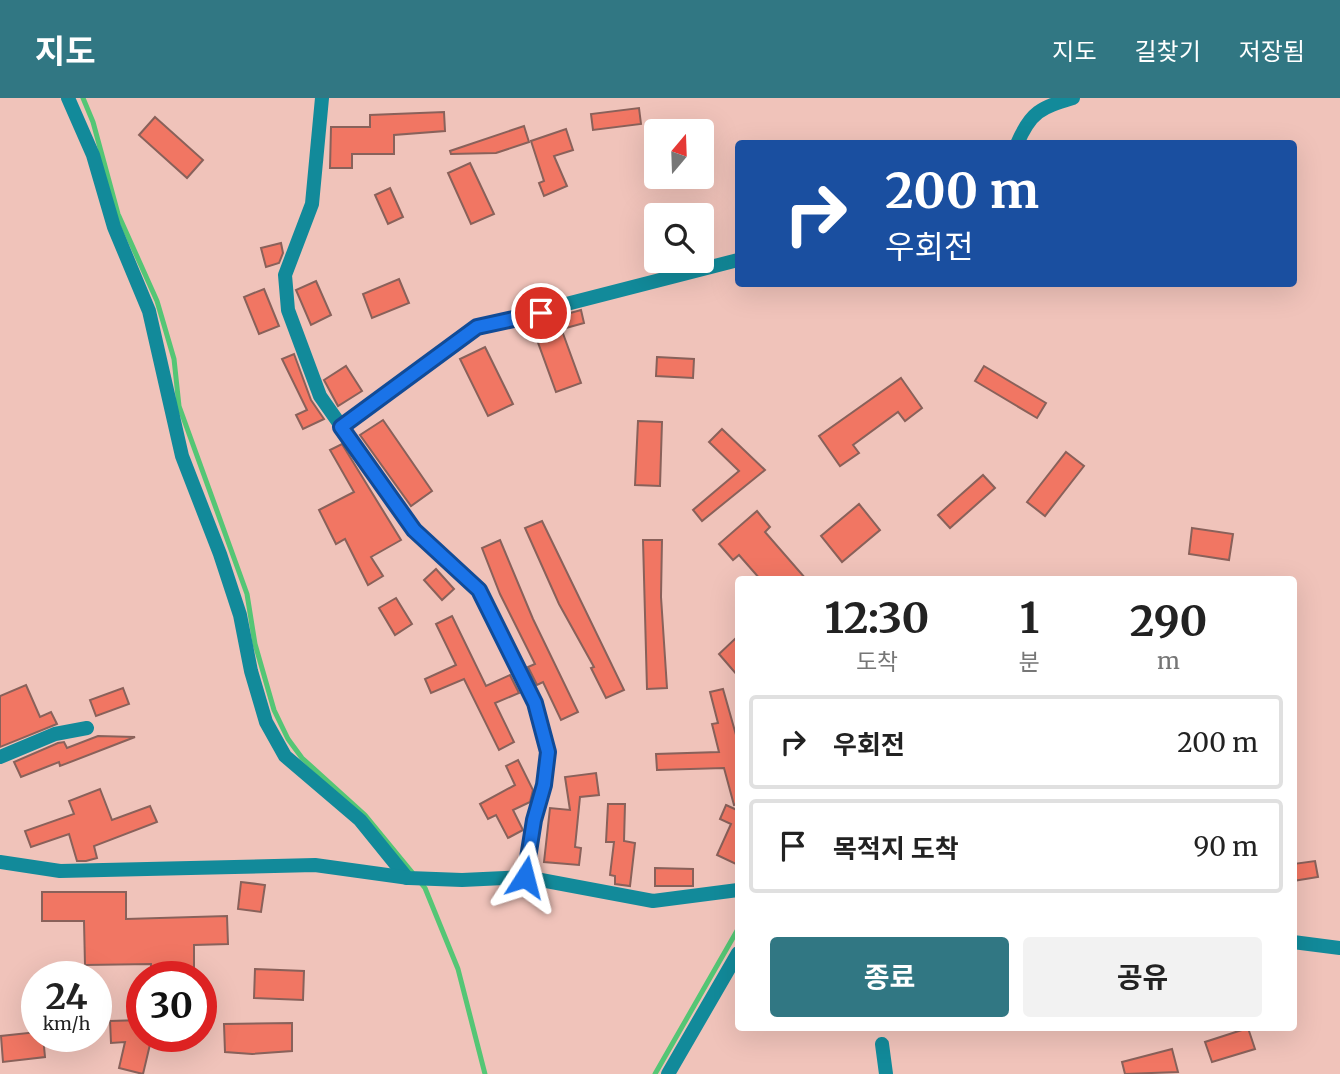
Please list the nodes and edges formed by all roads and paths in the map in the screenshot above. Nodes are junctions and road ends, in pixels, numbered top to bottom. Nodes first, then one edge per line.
1 (68, 98) edge
2 (322, 98) edge
3 (1073, 98) edge
4 (1019, 140) edge
5 (735, 261) edge
6 (341, 427) junction
7 (87, 728) dead end
8 (0, 757) edge
9 (0, 862) edge
10 (525, 877) junction
11 (408, 878) junction
12 (735, 890) edge
13 (1297, 943) edge
14 (1340, 948) edge
15 (735, 958) edge
16 (882, 1044) dead end
17 (668, 1074) edge
18 (886, 1074) edge

1 - 11 street
2 - 6 street
3 - 4 street
5 - 6 street
6 - 10 street
7 - 8 street
9 - 11 street
10 - 11 street
10 - 12 street
13 - 14 street
15 - 17 street
16 - 18 street

